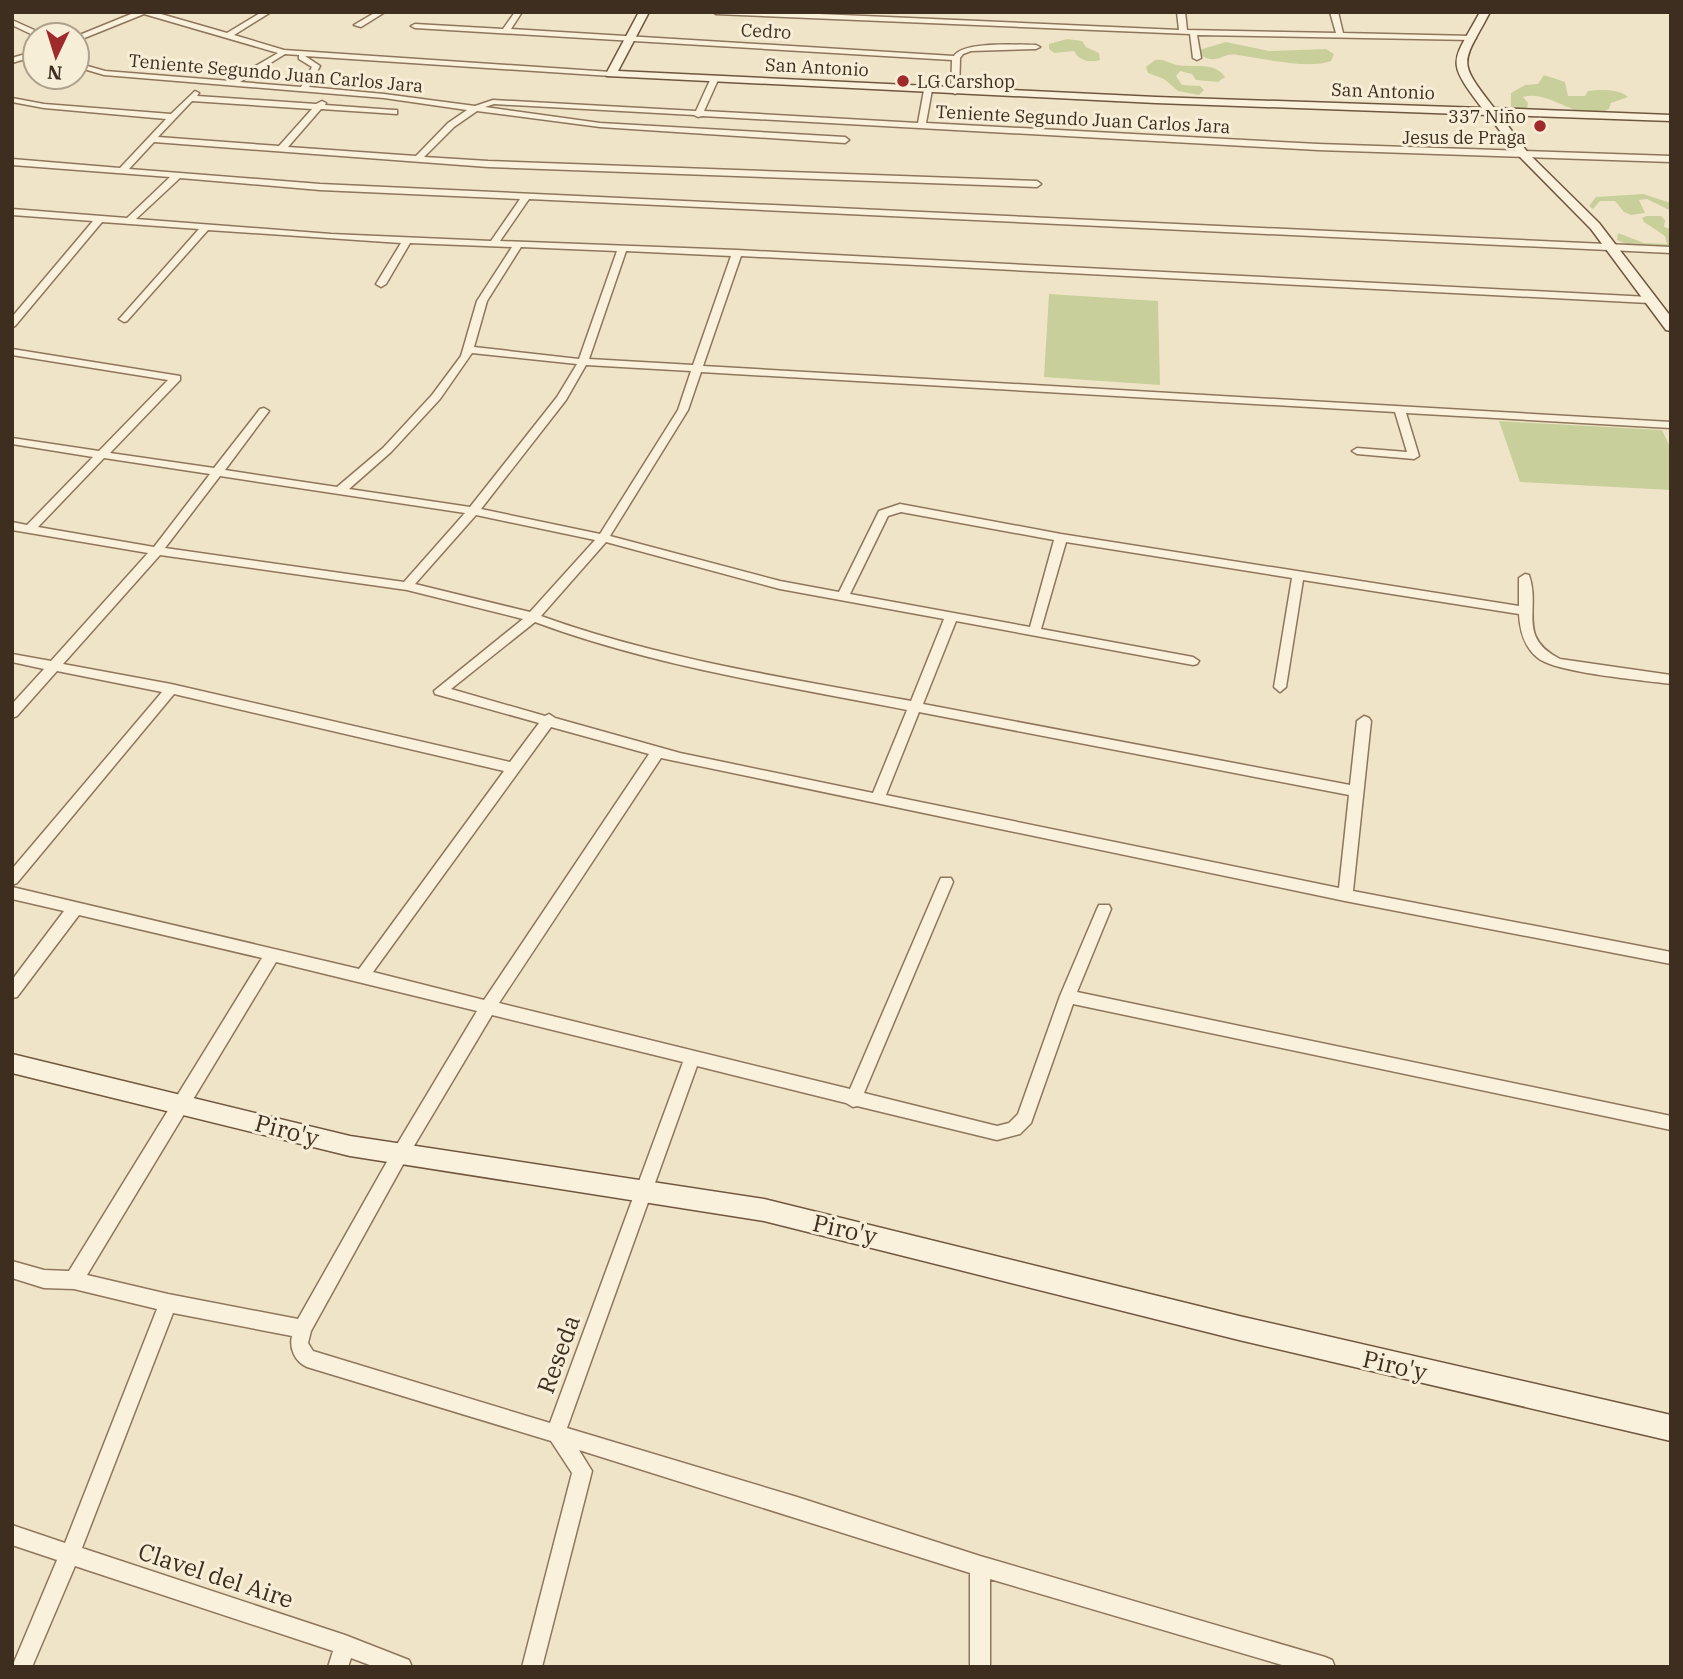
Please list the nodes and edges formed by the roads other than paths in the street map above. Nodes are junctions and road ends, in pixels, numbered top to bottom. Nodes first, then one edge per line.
1 (144, 12) edge
2 (268, 12) edge
3 (383, 12) edge
4 (519, 12) edge
5 (644, 12) edge
6 (716, 12) edge
7 (1181, 12) edge
8 (1334, 12) edge
9 (1485, 12) edge
10 (358, 25) dead end
11 (415, 26) dead end
12 (505, 32) junction
13 (1188, 32) junction
14 (91, 33) edge
15 (1340, 35) junction
16 (226, 37) junction
17 (1472, 38) junction
18 (629, 39) junction
19 (1037, 47) dead end
20 (284, 52) junction
21 (299, 53) junction
22 (956, 58) junction
23 (1197, 58) dead end
24 (91, 69) edge
25 (611, 75) junction
26 (714, 80) junction
27 (205, 82) junction
28 (232, 83) junction
29 (304, 89) junction
30 (928, 90) junction
31 (332, 91) junction
32 (955, 92) junction
33 (190, 98) junction
34 (12, 100) edge
35 (317, 108) junction
36 (473, 109) junction
37 (394, 112) dead end
38 (1493, 112) junction
39 (698, 116) junction
40 (173, 117) junction
41 (1671, 118) edge
42 (921, 127) junction
43 (152, 139) junction
44 (845, 140) dead end
45 (280, 150) junction
46 (1524, 155) junction
47 (1671, 159) edge
48 (417, 160) junction
49 (12, 162) edge
50 (122, 171) junction
51 (176, 177) junction
52 (1037, 184) dead end
53 (527, 196) junction
54 (12, 212) edge
55 (100, 218) junction
56 (130, 220) junction
57 (205, 228) junction
58 (407, 241) junction
59 (493, 245) junction
60 (517, 245) junction
61 (1611, 247) junction
62 (623, 248) junction
63 (1671, 250) edge
64 (737, 253) junction
65 (381, 284) dead end
66 (1649, 300) junction
67 (124, 319) dead end
68 (12, 324) edge
69 (1671, 327) edge
70 (469, 350) junction
71 (12, 352) edge
72 (583, 362) junction
73 (700, 367) junction
74 (1400, 410) junction
75 (264, 411) dead end
76 (1671, 425) edge
77 (12, 441) edge
78 (1357, 451) dead end
79 (102, 455) junction
80 (218, 474) junction
81 (339, 491) junction
82 (473, 511) junction
83 (12, 526) edge
84 (30, 528) junction
85 (603, 538) junction
86 (1061, 538) junction
87 (157, 551) junction
88 (1298, 575) junction
89 (1525, 578) dead end
90 (407, 586) junction
91 (843, 597) junction
92 (1527, 611) junction
93 (533, 617) junction
94 (951, 618) junction
95 (1034, 633) junction
96 (12, 658) edge
97 (1193, 661) dead end
98 (57, 664) junction
99 (1671, 680) edge
100 (1280, 687) dead end
101 (171, 689) junction
102 (916, 708) junction
103 (12, 712) edge
104 (549, 719) junction
105 (1364, 721) dead end
106 (658, 751) junction
107 (513, 768) junction
108 (1356, 791) junction
109 (878, 799) junction
110 (12, 878) edge
111 (946, 883) dead end
112 (12, 893) edge
113 (1345, 895) junction
114 (76, 907) junction
115 (1104, 909) dead end
116 (272, 955) junction
117 (1671, 958) edge
118 (362, 975) junction
119 (12, 992) edge
120 (1068, 996) junction
121 (488, 1006) junction
122 (692, 1059) junction
123 (12, 1063) edge
124 (853, 1100) junction
125 (181, 1103) junction
126 (1671, 1123) edge
127 (399, 1156) junction
128 (643, 1191) junction
129 (12, 1269) edge
130 (74, 1280) junction
131 (168, 1303) junction
132 (302, 1329) junction
133 (1671, 1428) edge
134 (556, 1433) junction
135 (12, 1535) edge
136 (70, 1554) junction
137 (980, 1566) junction
138 (345, 1645) junction
139 (21, 1667) edge
140 (338, 1667) edge
141 (402, 1667) edge
142 (532, 1667) edge
143 (980, 1667) edge
144 (1325, 1667) edge

1 - 14 street
1 - 16 street, San Antonio
2 - 16 street
3 - 10 street
4 - 12 street
5 - 18 main road
6 - 13 street
7 - 13 street
8 - 15 street
9 - 17 main road
11 - 12 street, Cedro
12 - 18 street, Cedro
13 - 15 street
13 - 23 street
15 - 17 street
16 - 20 street, San Antonio
17 - 38 main road
18 - 22 street, Cedro
18 - 25 main road
19 - 22 street
20 - 21 street, San Antonio
20 - 28 street
21 - 25 street, San Antonio
21 - 29 street
22 - 32 street
24 - 27 street, Teniente Segundo Juan Carlos Jara
25 - 26 main road, San Antonio
26 - 30 main road, San Antonio
26 - 39 street
27 - 28 street, Teniente Segundo Juan Carlos Jara
27 - 33 street
28 - 29 street, Teniente Segundo Juan Carlos Jara
29 - 31 street, Teniente Segundo Juan Carlos Jara
30 - 32 main road, San Antonio
30 - 42 street
31 - 35 street
31 - 36 street, Teniente Segundo Juan Carlos Jara
32 - 38 main road, San Antonio
33 - 35 street
33 - 40 street
34 - 40 street
35 - 37 street
35 - 45 street
36 - 39 street, Teniente Segundo Juan Carlos Jara
36 - 44 street, Teniente Segundo Juan Carlos Jara
36 - 48 street
38 - 41 main road, San Antonio
38 - 46 main road
39 - 42 street, Teniente Segundo Juan Carlos Jara
40 - 43 street
42 - 46 street, Teniente Segundo Juan Carlos Jara
43 - 45 street
43 - 50 street
45 - 48 street
46 - 47 street, Teniente Segundo Juan Carlos Jara
46 - 61 main road
48 - 52 street
49 - 50 street
50 - 51 street
51 - 53 street
51 - 56 street
53 - 59 street
53 - 61 street
54 - 55 street
55 - 56 street
55 - 68 street
56 - 57 street
57 - 58 street
57 - 67 street
58 - 59 street
58 - 65 street
59 - 60 street
60 - 62 street
60 - 70 street
61 - 63 street
61 - 66 main road
62 - 64 street
62 - 72 street
64 - 66 street
64 - 73 street
66 - 69 main road
70 - 72 street
70 - 81 street
71 - 79 street
72 - 73 street
72 - 82 street
73 - 74 street
73 - 85 street
74 - 76 street
74 - 78 street
75 - 80 street
77 - 79 street
79 - 80 street
79 - 84 street
80 - 81 street
80 - 87 street
81 - 82 street
82 - 85 street
82 - 90 street
83 - 84 street
84 - 87 street
85 - 91 street
85 - 93 street
86 - 88 street
86 - 91 street
86 - 95 street
87 - 90 street
87 - 98 street
88 - 92 street
88 - 100 street
89 - 92 street
90 - 93 street
91 - 94 street
92 - 99 street
93 - 102 street
93 - 104 street
94 - 95 street
94 - 102 street
95 - 97 street
96 - 98 street
98 - 101 street
98 - 103 street
101 - 107 street
101 - 110 street
102 - 108 street
102 - 109 street
104 - 106 street
104 - 107 street
105 - 108 street
106 - 109 street
106 - 121 street
107 - 118 street
108 - 113 street
109 - 113 street
111 - 124 street
112 - 114 street
113 - 117 street
114 - 116 street
114 - 119 street
115 - 120 street
116 - 118 street
116 - 125 street
118 - 121 street
120 - 124 street
120 - 126 street
121 - 122 street
121 - 127 street
122 - 124 street
122 - 128 street, Reseda
123 - 125 main road, Piro'y
125 - 127 main road, Piro'y
125 - 130 street
127 - 128 main road, Piro'y
127 - 132 street
128 - 133 main road, Piro'y
128 - 134 street, Reseda
129 - 130 street
130 - 131 street
131 - 132 street
131 - 136 street
132 - 134 street
134 - 137 street
134 - 142 street
135 - 136 street, Clavel del Aire
136 - 138 street, Clavel del Aire
136 - 139 street
137 - 143 street
137 - 144 street
138 - 140 street
138 - 141 street, Clavel del Aire

